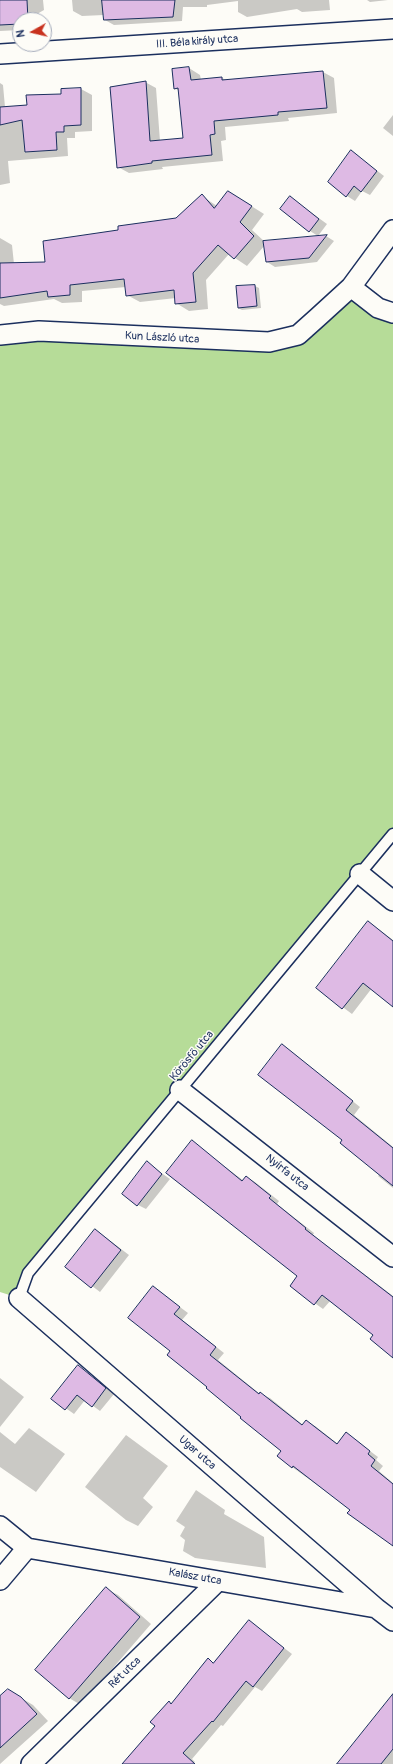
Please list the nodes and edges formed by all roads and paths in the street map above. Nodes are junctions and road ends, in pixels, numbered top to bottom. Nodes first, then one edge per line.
1 (393, 29) edge
2 (0, 54) edge
3 (393, 230) edge
4 (351, 287) junction
5 (393, 313) edge
6 (0, 335) edge
7 (393, 834) edge
8 (360, 874) junction
9 (393, 901) edge
10 (180, 1090) junction
11 (393, 1257) edge
12 (19, 1298) joint
13 (0, 1526) edge
14 (27, 1548) junction
15 (0, 1580) edge
16 (218, 1581) junction
17 (376, 1608) junction
18 (393, 1621) edge
19 (31, 1764) edge

1 - 2 street, III. Béla király utca
3 - 4 street, Kun László utca
4 - 5 street
4 - 6 street, Kun László utca
7 - 8 lane, Körösfő utca
8 - 9 street
8 - 10 lane, Körösfő utca
10 - 11 street, Nyírfa utca
10 - 12 lane, Körösfő utca
12 - 17 street, Ugar utca
13 - 14 street, Kalász utca
14 - 15 street
14 - 16 street, Kalász utca
16 - 17 street, Kalász utca
16 - 19 street, Rét utca
17 - 18 street, Kalász utca

